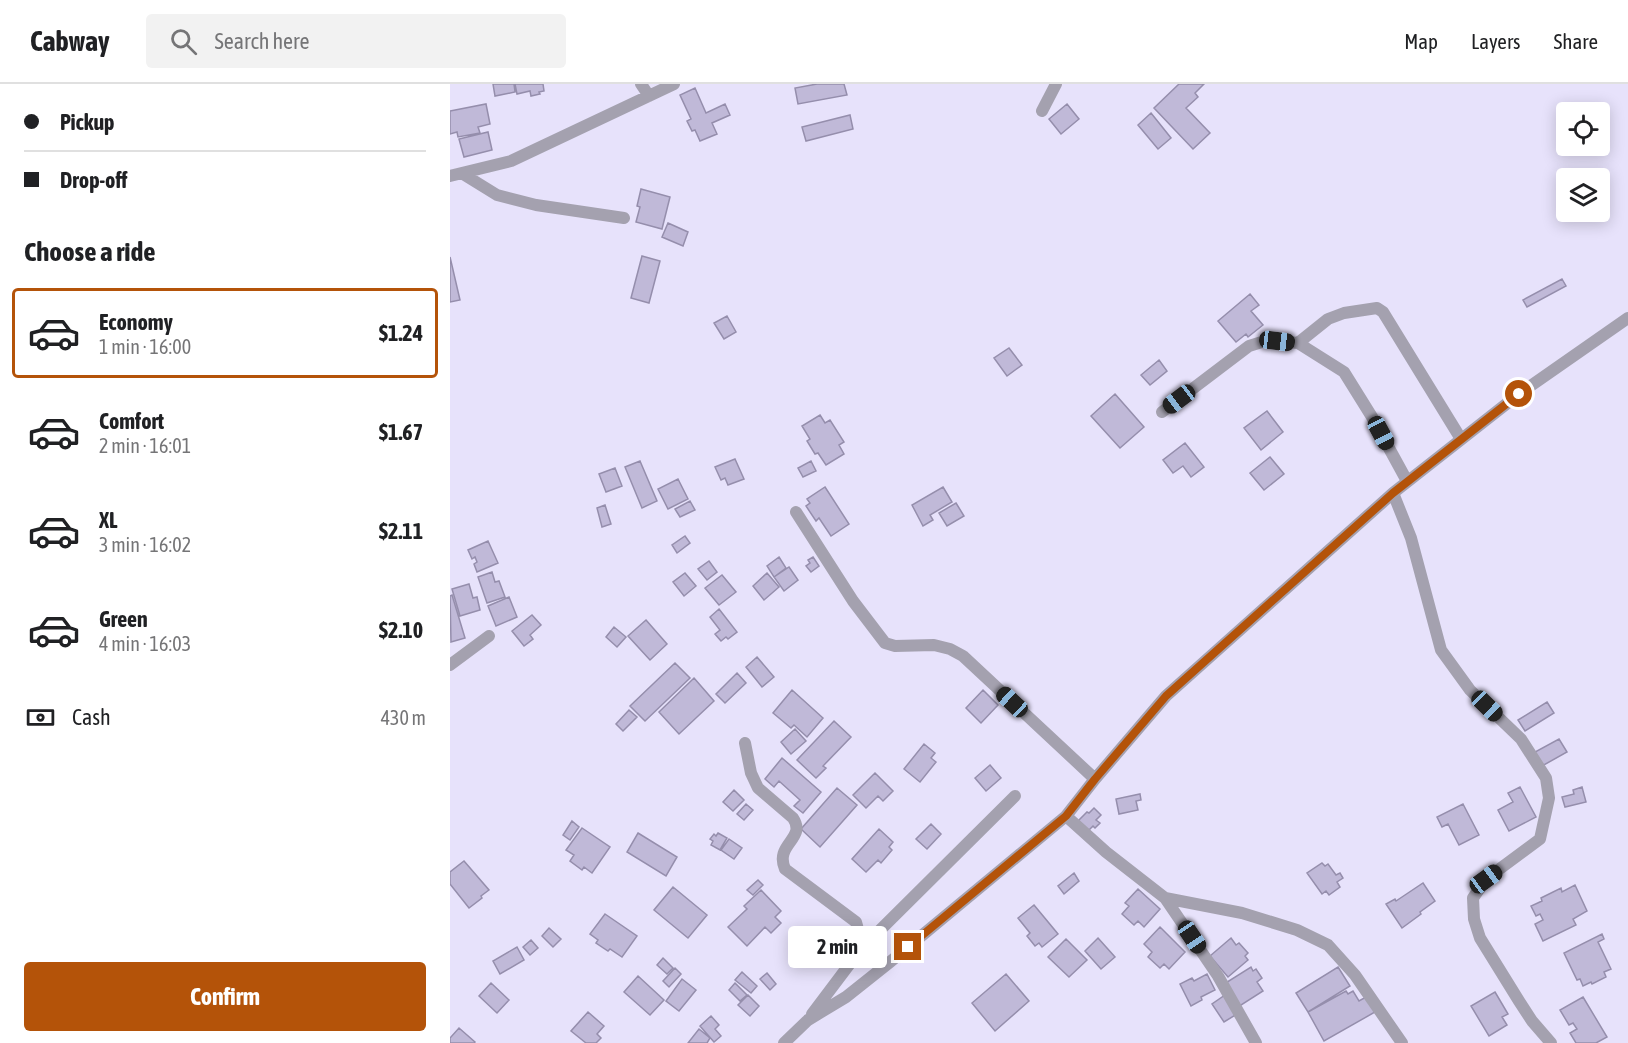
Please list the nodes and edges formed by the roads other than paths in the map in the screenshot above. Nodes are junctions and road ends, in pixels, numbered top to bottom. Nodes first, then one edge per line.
1 (642, 84) edge
2 (674, 84) edge
3 (1056, 84) edge
4 (650, 96) junction
5 (1042, 111) dead end
6 (463, 174) junction
7 (450, 176) edge
8 (624, 218) dead end
9 (1628, 318) edge
10 (1298, 343) junction
11 (1162, 412) dead end
12 (1461, 439) junction
13 (1407, 482) junction
14 (1393, 493) junction
15 (796, 512) dead end
16 (489, 636) dead end
17 (450, 665) edge
18 (745, 743) dead end
19 (1095, 779) junction
20 (1015, 796) dead end
21 (1066, 816) junction
22 (1165, 898) junction
23 (861, 949) junction
24 (808, 1020) junction
25 (784, 1043) edge
26 (1256, 1043) edge
27 (1402, 1043) edge
28 (1551, 1043) edge

1 - 4 street
2 - 4 street
3 - 5 street
4 - 6 street
6 - 7 street
6 - 8 street
9 - 12 street
10 - 11 street
10 - 12 street
10 - 13 street
12 - 13 street
13 - 14 street
14 - 19 street
14 - 28 street
15 - 19 street
16 - 17 street
18 - 23 street
19 - 21 street
20 - 23 street
21 - 22 street
21 - 24 street
22 - 26 street
22 - 27 street
23 - 24 street
24 - 25 street

